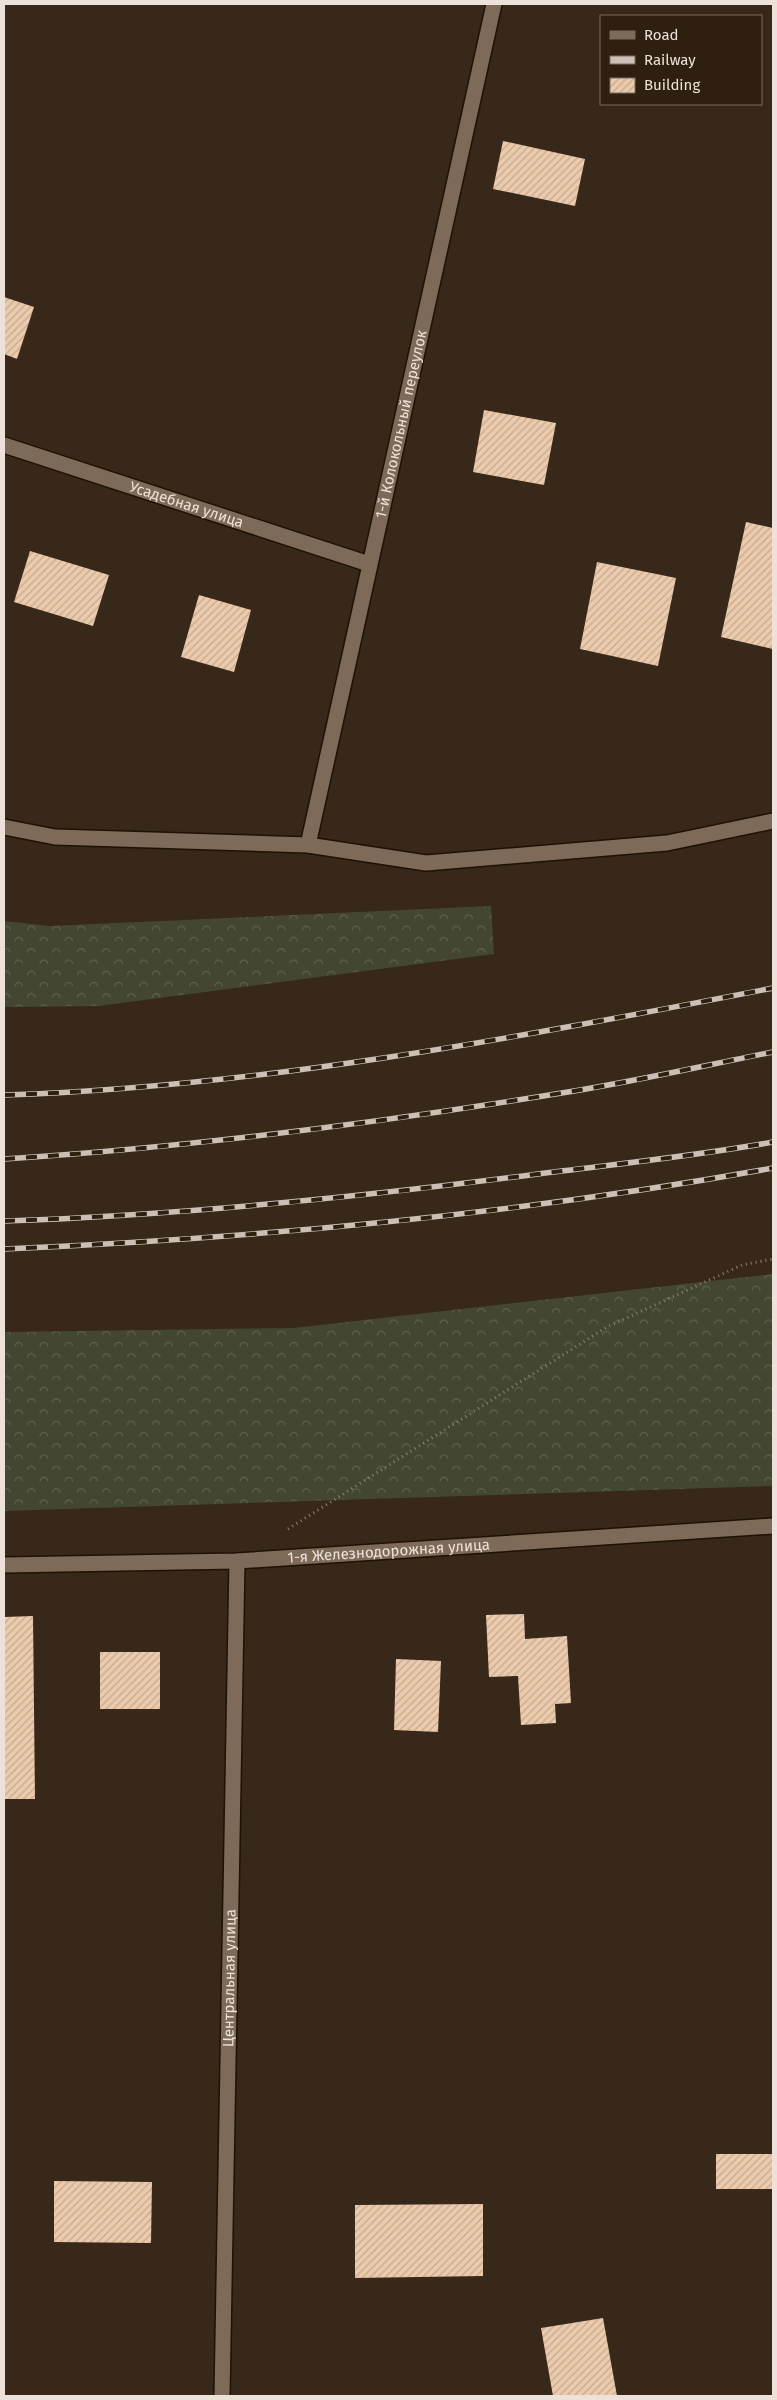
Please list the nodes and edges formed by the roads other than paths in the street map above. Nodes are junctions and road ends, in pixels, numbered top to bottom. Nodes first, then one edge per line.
1 (494, 4) edge
2 (4, 445) edge
3 (369, 564) junction
4 (773, 821) edge
5 (4, 827) edge
6 (308, 845) junction
7 (773, 1526) edge
8 (237, 1561) junction
9 (4, 1565) edge
10 (222, 2396) edge

1 - 3 street, 1-й Колокольный переулок
2 - 3 street, Усадебная улица
3 - 6 street, 1-й Колокольный переулок
4 - 6 street
5 - 6 street
7 - 8 street, 1-я Железнодорожная улица
8 - 9 street, 1-я Железнодорожная улица
8 - 10 street, Центральная улица

